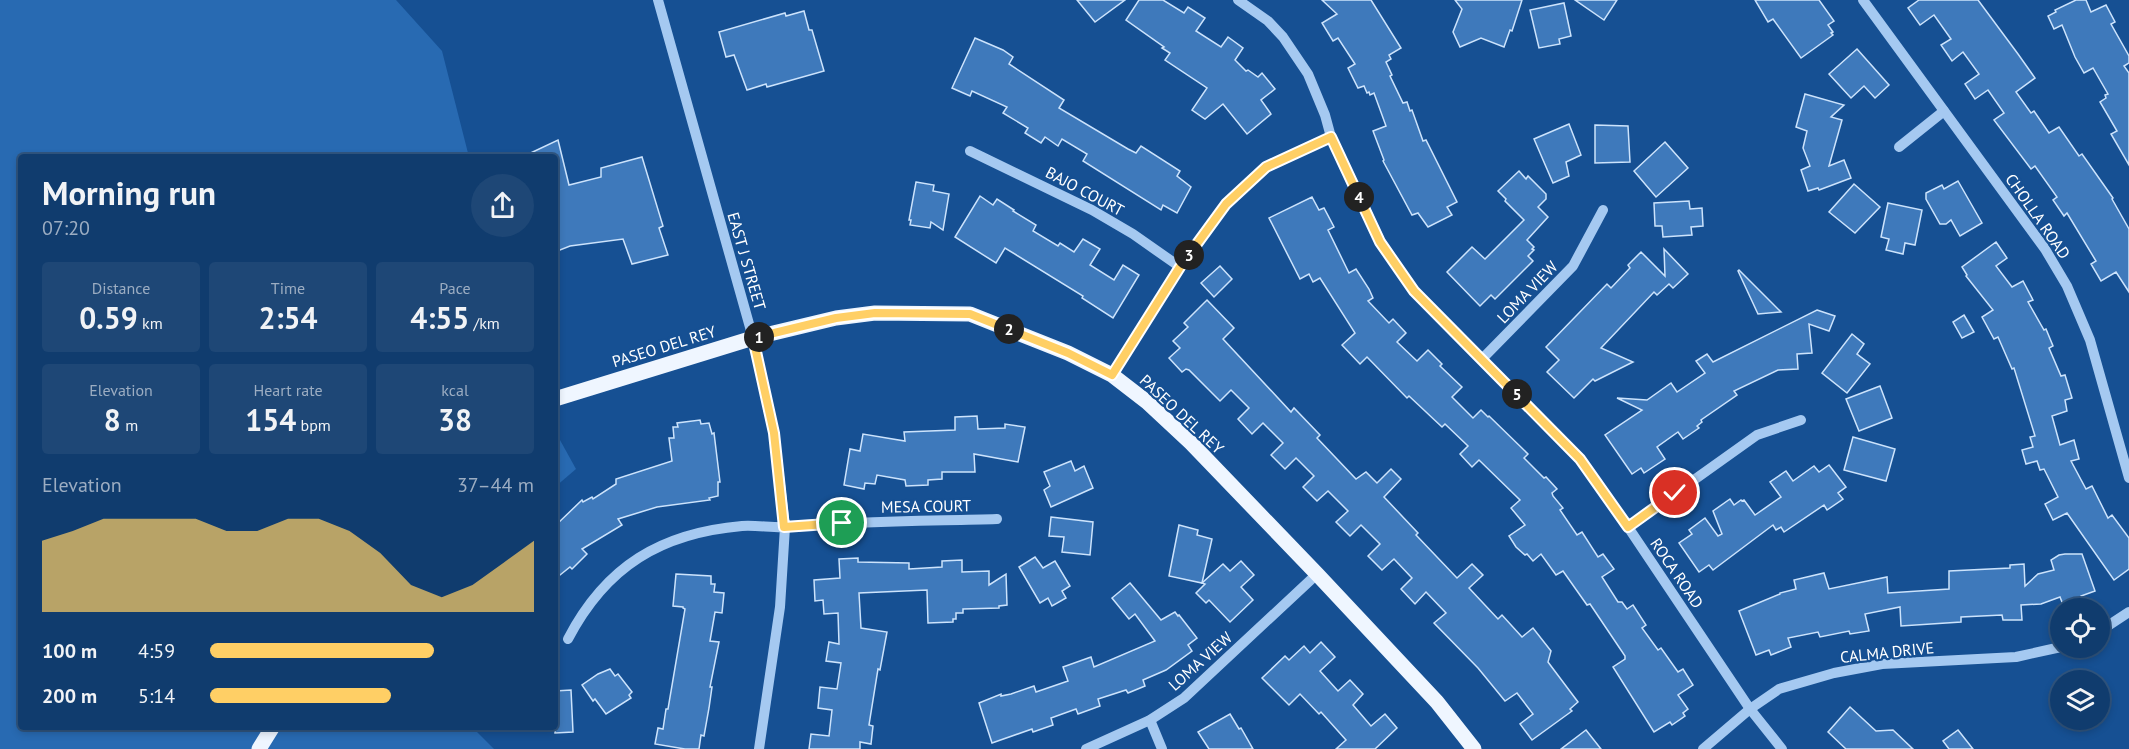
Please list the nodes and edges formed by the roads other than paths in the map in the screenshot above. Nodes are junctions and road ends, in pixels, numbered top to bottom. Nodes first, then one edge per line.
1 (658, 0) edge
2 (1238, 0) edge
3 (1863, 0) edge
4 (1944, 111) junction
5 (1331, 137) junction
6 (1899, 147) dead end
7 (970, 151) dead end
8 (1603, 210) dead end
9 (1180, 267) junction
10 (753, 338) junction
11 (1482, 359) junction
12 (1112, 375) junction
13 (558, 398) edge
14 (1801, 420) dead end
15 (2129, 478) edge
16 (997, 519) dead end
17 (784, 527) junction
18 (1628, 527) junction
19 (1317, 574) junction
20 (2129, 612) edge
21 (2110, 624) edge
22 (568, 639) dead end
23 (2050, 649) edge
24 (1750, 709) junction
25 (1150, 720) junction
26 (271, 730) edge
27 (259, 749) edge
28 (759, 749) edge
29 (1086, 749) edge
30 (1162, 749) edge
31 (1474, 749) edge
32 (1703, 749) edge
33 (1782, 749) edge

1 - 10 street, EAST J STREET
2 - 5 street, ROCA ROAD
3 - 4 street, CHOLLA ROAD
4 - 6 street
4 - 15 street, CHOLLA ROAD
5 - 9 street
5 - 11 street, ROCA ROAD
7 - 9 street, BAJO COURT
8 - 11 street, LOMA VIEW
9 - 12 street
10 - 12 main road, PASEO DEL REY
10 - 13 main road, PASEO DEL REY
10 - 17 street, EAST J STREET
11 - 18 street, ROCA ROAD
12 - 19 main road, PASEO DEL REY
14 - 18 street
16 - 17 street, MESA COURT
17 - 22 street, MESA COURT
17 - 28 street, EAST J STREET
18 - 24 street, ROCA ROAD
19 - 25 street, LOMA VIEW
19 - 31 main road, PASEO DEL REY
20 - 21 street
23 - 24 street, CALMA DRIVE
24 - 32 street, CALMA DRIVE
24 - 33 street, ROCA ROAD
25 - 29 street, LOMA VIEW
25 - 30 street
26 - 27 main road

